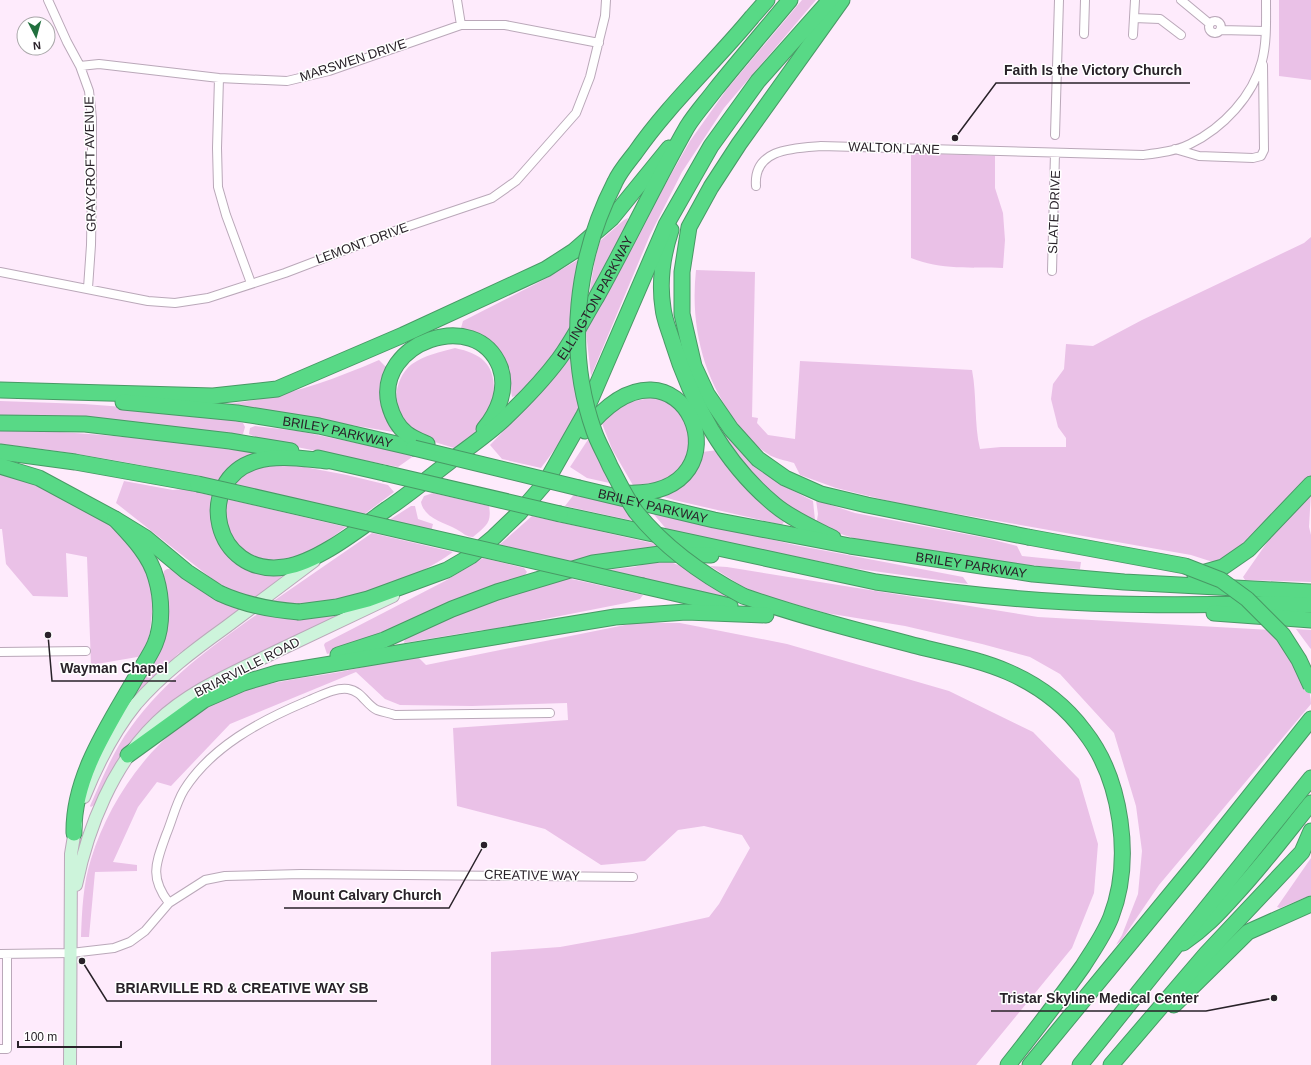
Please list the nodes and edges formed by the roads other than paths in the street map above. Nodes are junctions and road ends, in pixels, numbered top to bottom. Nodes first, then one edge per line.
1 (48, 0) edge
2 (457, 0) edge
3 (606, 0) edge
4 (767, 0) edge
5 (790, 0) edge
6 (830, 0) edge
7 (842, 0) edge
8 (1059, 0) edge
9 (1085, 0) edge
10 (1135, 0) edge
11 (1181, 0) edge
12 (1266, 0) edge
13 (1134, 18) junction
14 (461, 25) junction
15 (1266, 28) junction
16 (1084, 34) dead end
17 (1133, 35) dead end
18 (1181, 35) dead end
19 (599, 43) junction
20 (1263, 60) junction
21 (80, 66) junction
22 (219, 78) junction
23 (689, 124) junction
24 (1055, 135) dead end
25 (1175, 149) junction
26 (1055, 153) junction
27 (756, 186) dead end
28 (683, 196) junction
29 (1052, 271) dead end
30 (0, 272) edge
31 (251, 283) junction
32 (88, 288) junction
33 (0, 390) edge
34 (0, 423) edge
35 (421, 446) junction
36 (469, 446) junction
37 (0, 452) edge
38 (327, 461) junction
39 (0, 466) edge
40 (546, 482) junction
41 (1311, 484) edge
42 (594, 492) junction
43 (115, 519) junction
44 (341, 541) junction
45 (850, 546) junction
46 (447, 570) junction
47 (876, 582) junction
48 (1124, 582) junction
49 (1311, 592) edge
50 (1117, 604) junction
51 (1311, 605) edge
52 (766, 615) junction
53 (1311, 620) edge
54 (837, 624) junction
55 (86, 651) dead end
56 (0, 652) edge
57 (298, 670) junction
58 (1311, 686) edge
59 (550, 713) dead end
60 (1311, 719) edge
61 (128, 755) junction
62 (1311, 778) edge
63 (1311, 802) edge
64 (1311, 831) edge
65 (74, 833) junction
66 (633, 876) dead end
67 (169, 903) junction
68 (1311, 904) edge
69 (71, 912) junction
70 (1173, 948) junction
71 (71, 953) junction
72 (4, 954) edge
73 (0, 1049) edge
74 (70, 1065) edge
75 (1008, 1065) edge
76 (1030, 1065) edge
77 (1080, 1065) edge
78 (1112, 1065) edge

1 - 21 street, GRAYCROFT AVENUE
2 - 14 street
3 - 19 street, LEMONT DRIVE
4 - 54 highway, bridge
5 - 23 highway, ELLINGTON PARKWAY
6 - 28 highway
7 - 58 highway, bridge
8 - 24 street
9 - 16 street
10 - 13 street
11 - 15 street
12 - 15 street, WALTON LANE
13 - 17 street
13 - 18 street
14 - 19 street, MARSWEN DRIVE
14 - 22 street, MARSWEN DRIVE
15 - 20 street, WALTON LANE
19 - 31 street, LEMONT DRIVE
20 - 25 street, WALTON LANE
20 - 25 street, WALTON LANE
21 - 22 street, MARSWEN DRIVE
21 - 32 street, GRAYCROFT AVENUE
22 - 31 street
23 - 33 highway
23 - 36 highway, ELLINGTON PARKWAY
25 - 26 street, WALTON LANE
26 - 27 street, WALTON LANE
26 - 29 street, SLATE DRIVE
28 - 40 highway
28 - 45 highway
30 - 32 street, LEMONT DRIVE
31 - 32 street, LEMONT DRIVE
33 - 35 highway, BRILEY PARKWAY
34 - 38 highway, BRILEY PARKWAY
35 - 36 highway
35 - 42 highway, BRILEY PARKWAY, bridge
36 - 44 highway, ELLINGTON PARKWAY
37 - 52 highway, bridge
38 - 44 highway, ELLINGTON PARKWAY
38 - 47 highway, BRILEY PARKWAY, bridge
39 - 43 highway
40 - 42 highway
40 - 46 highway
41 - 48 highway
42 - 45 highway, BRILEY PARKWAY
43 - 46 highway, bridge
43 - 65 highway
44 - 65 main road, BRIARVILLE ROAD
45 - 48 highway, BRILEY PARKWAY
46 - 61 main road, BRIARVILLE ROAD
47 - 50 highway, BRILEY PARKWAY
47 - 57 highway
48 - 49 highway, BRILEY PARKWAY
50 - 51 highway, BRILEY PARKWAY
50 - 53 highway
52 - 54 highway
52 - 57 highway
54 - 75 highway
55 - 56 street
57 - 61 highway
59 - 67 street
60 - 76 highway
61 - 69 main road, BRIARVILLE ROAD
62 - 70 highway
63 - 70 highway
64 - 78 highway
65 - 69 main road, BRIARVILLE ROAD
66 - 67 street, CREATIVE WAY
67 - 71 street, CREATIVE WAY
68 - 78 highway
69 - 71 main road, BRIARVILLE ROAD
70 - 77 highway
71 - 72 street, CREATIVE WAY
71 - 74 main road, BRIARVILLE ROAD
72 - 73 street

